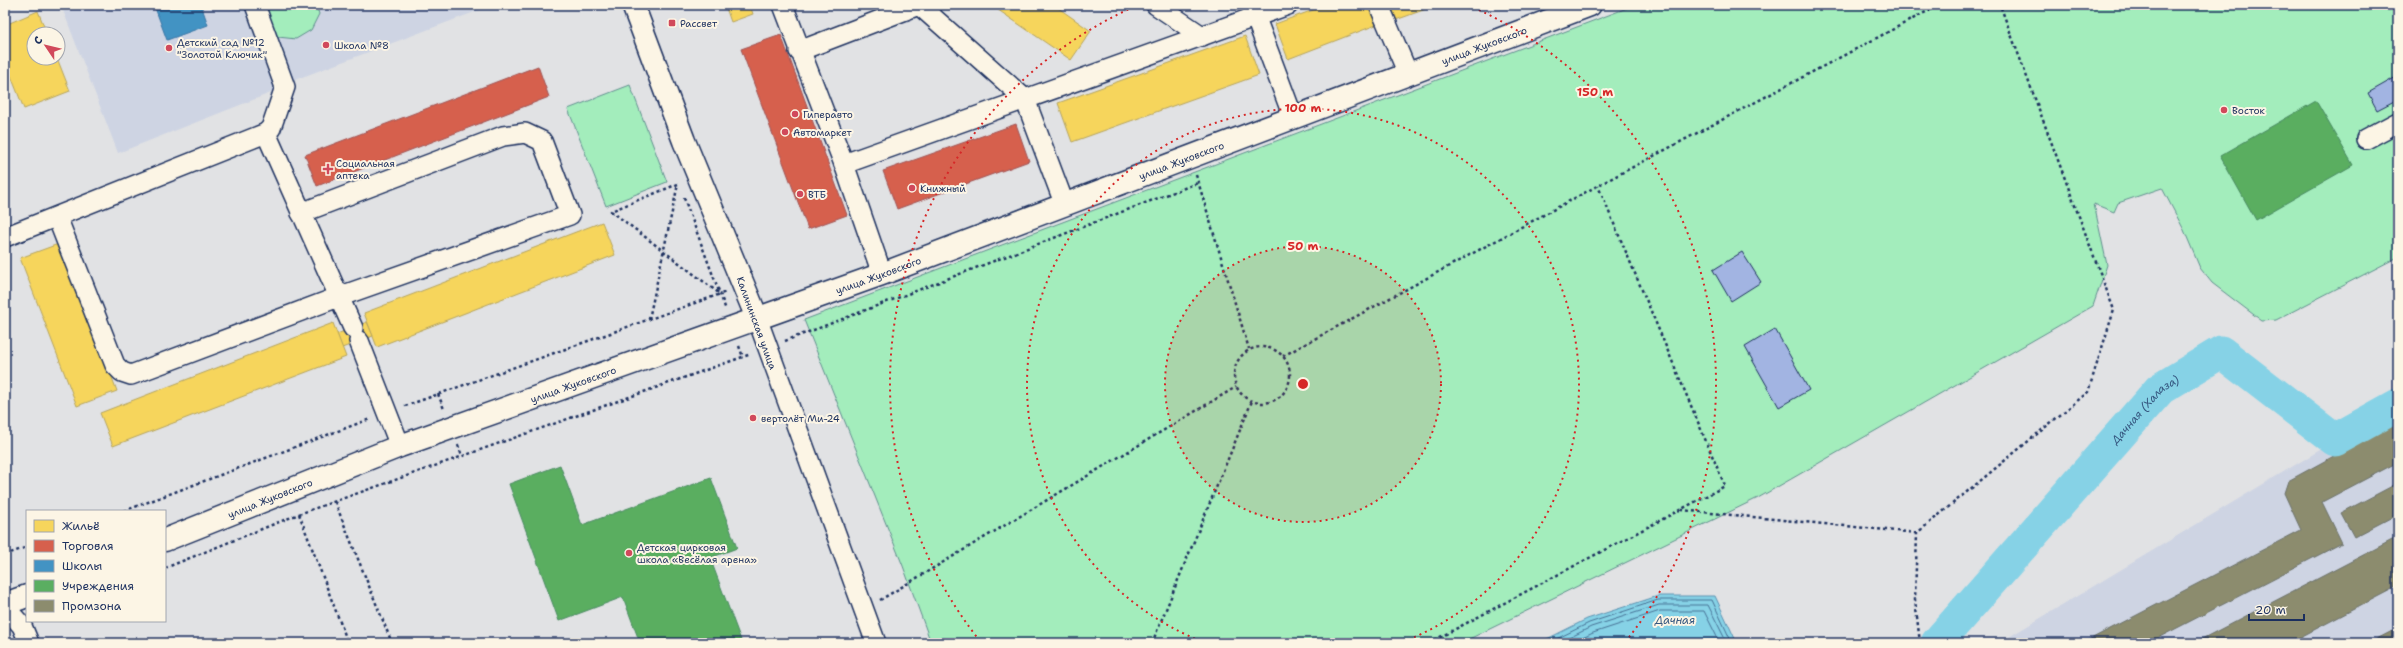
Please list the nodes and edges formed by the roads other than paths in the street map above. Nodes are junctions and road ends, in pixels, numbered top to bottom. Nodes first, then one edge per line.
1 (255, 5) edge
2 (633, 5) edge
3 (783, 5) edge
4 (1156, 5) edge
5 (1288, 5) edge
6 (1379, 5) edge
7 (1590, 5) edge
8 (1254, 11) edge
9 (1202, 36) junction
10 (799, 51) junction
11 (1408, 74) junction
12 (1025, 99) junction
13 (1293, 117) junction
14 (2398, 122) edge
15 (266, 133) junction
16 (2366, 140) dead end
17 (844, 164) junction
18 (1064, 203) junction
19 (301, 212) junction
20 (57, 218) junction
21 (5, 237) edge
22 (882, 274) junction
23 (341, 296) junction
24 (757, 318) junction
25 (400, 446) junction
26 (166, 540) edge
27 (26, 596) edge
28 (5, 606) edge
29 (29, 643) edge
30 (876, 643) edge

1 - 15 street
2 - 24 main road, Калининская улица
3 - 10 street
4 - 9 street
5 - 8 street
6 - 11 street
7 - 11 main road, улица Жуковского
8 - 9 street
8 - 13 street
9 - 12 street
10 - 12 street
10 - 17 street
11 - 13 main road, улица Жуковского
12 - 17 street
12 - 18 street
13 - 18 main road, улица Жуковского
14 - 16 street
15 - 19 street
15 - 20 street
17 - 22 street
18 - 22 main road, улица Жуковского
19 - 23 street
19 - 23 street
20 - 21 street
20 - 23 street
22 - 24 main road, улица Жуковского
23 - 25 street
24 - 25 main road, улица Жуковского
24 - 30 street, Калининская улица
25 - 26 main road, улица Жуковского
27 - 28 main road
28 - 29 street

